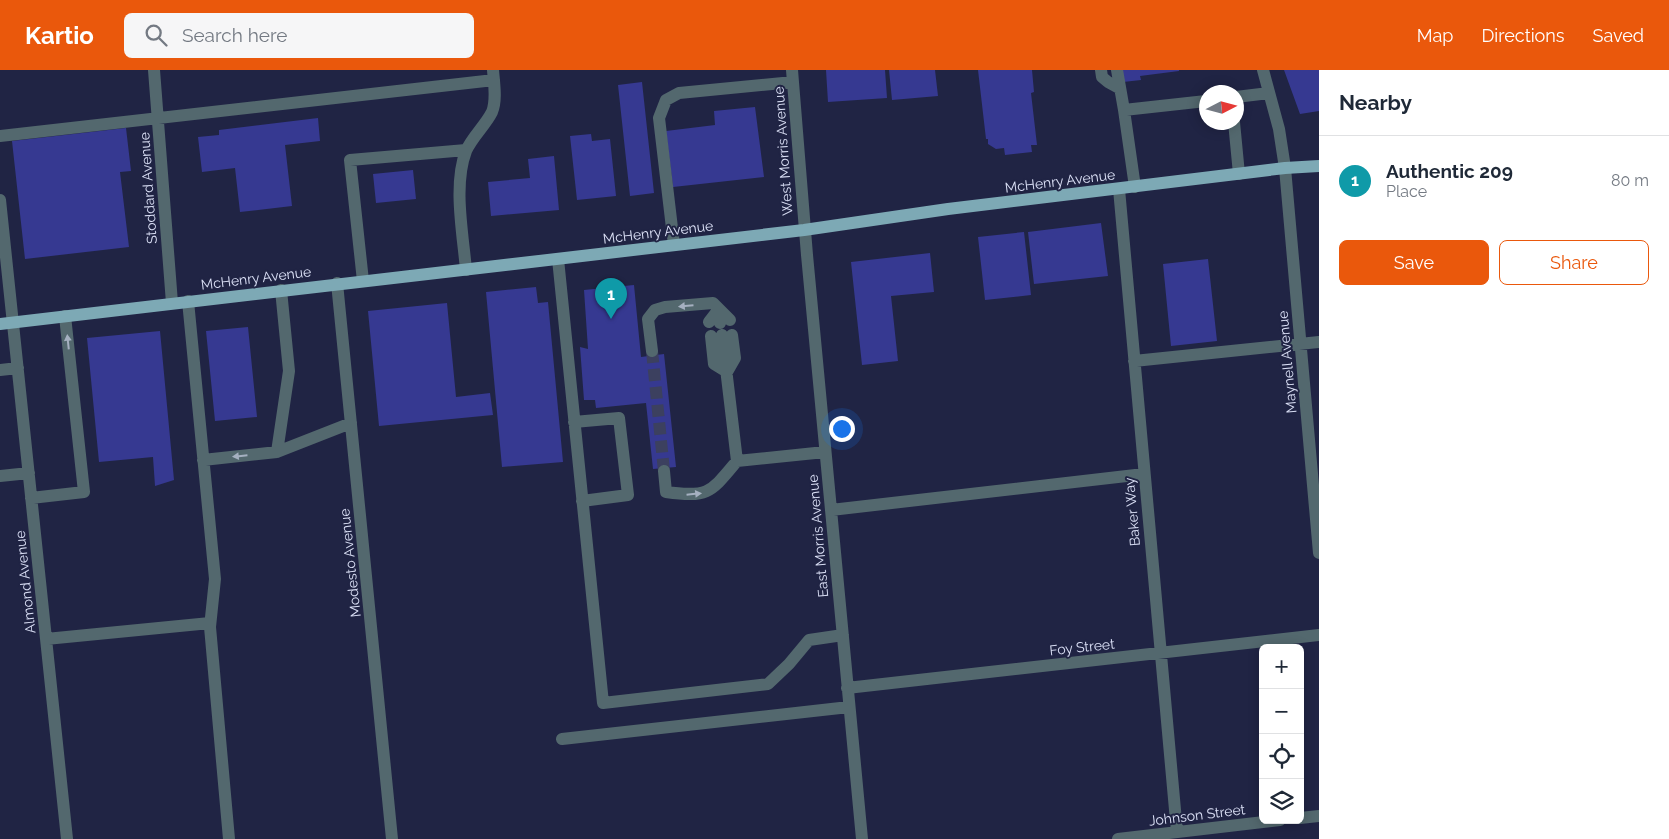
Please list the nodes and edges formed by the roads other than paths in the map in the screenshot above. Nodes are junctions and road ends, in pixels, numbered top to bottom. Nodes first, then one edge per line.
1 (154, 70) edge
2 (1101, 70) edge
3 (1117, 70) edge
4 (1263, 70) edge
5 (494, 75) edge
6 (792, 76) edge
7 (1119, 88) junction
8 (1269, 93) junction
9 (1244, 96) edge
10 (1199, 101) edge
11 (1124, 110) junction
12 (158, 117) junction
13 (1235, 130) edge
14 (0, 136) edge
15 (466, 150) junction
16 (1319, 166) edge
17 (1285, 168) junction
18 (1239, 174) junction
19 (1135, 187) junction
20 (1118, 189) junction
21 (0, 200) edge
22 (804, 230) junction
23 (674, 245) junction
24 (558, 259) junction
25 (466, 270) junction
26 (363, 281) junction
27 (337, 284) junction
28 (281, 290) junction
29 (188, 301) junction
30 (172, 303) junction
31 (66, 316) junction
32 (6, 323) edge
33 (721, 328) junction
34 (1319, 342) edge
35 (1301, 344) junction
36 (652, 352) tunnel mouth
37 (1134, 361) junction
38 (18, 368) junction
39 (0, 370) edge
40 (726, 372) junction
41 (574, 422) junction
42 (351, 424) junction
43 (277, 452) junction
44 (825, 452) junction
45 (204, 460) junction
46 (737, 461) junction
47 (664, 471) tunnel mouth
48 (29, 473) junction
49 (1144, 474) junction
50 (0, 476) edge
51 (31, 498) junction
52 (582, 501) junction
53 (830, 510) junction
54 (1319, 553) edge
55 (210, 623) junction
56 (843, 635) junction
57 (1319, 635) edge
58 (46, 639) junction
59 (1160, 654) junction
60 (848, 688) junction
61 (849, 707) junction
62 (562, 739) dead end
63 (1319, 816) edge
64 (1304, 818) edge
65 (1259, 822) edge
66 (1177, 832) junction
67 (67, 839) edge
68 (229, 839) edge
69 (392, 839) edge
70 (862, 839) edge
71 (1118, 839) edge

1 - 12 street, Stoddard Avenue
2 - 7 street
3 - 7 street
4 - 8 street, Maynell Avenue
5 - 12 street
5 - 15 street
6 - 22 street, West Morris Avenue
6 - 23 street
7 - 11 street
8 - 9 street
8 - 17 street, Maynell Avenue
10 - 11 street
11 - 19 street
12 - 14 street
12 - 30 street, Stoddard Avenue
13 - 18 street
15 - 25 street
15 - 26 street
16 - 17 main road, McHenry Avenue
17 - 18 main road, McHenry Avenue
17 - 35 street, Maynell Avenue
18 - 19 main road, McHenry Avenue
19 - 20 main road, McHenry Avenue
20 - 22 main road, McHenry Avenue
20 - 37 street, Baker Way
21 - 32 street, Almond Avenue
22 - 23 main road, McHenry Avenue
22 - 44 street, East Morris Avenue
23 - 24 main road, McHenry Avenue
24 - 25 main road, McHenry Avenue
24 - 41 street
25 - 26 main road, McHenry Avenue
26 - 27 main road, McHenry Avenue
27 - 28 main road, McHenry Avenue
27 - 42 street, Modesto Avenue
28 - 29 main road, McHenry Avenue
28 - 43 street
29 - 30 main road, McHenry Avenue
29 - 45 street
30 - 31 main road, McHenry Avenue
31 - 32 main road, McHenry Avenue
51 -> 31 street
32 - 38 street, Almond Avenue
33 -> 36 street
33 - 40 street
33 - 40 street
34 - 35 street
35 - 37 street
35 - 54 street, Maynell Avenue
37 - 49 street, Baker Way
38 - 39 street
38 - 48 street, Almond Avenue
40 - 46 street
41 - 52 street
41 - 52 street
42 - 43 street
42 - 69 street, Modesto Avenue
43 -> 45 street
44 - 46 street
44 - 53 street, East Morris Avenue
45 - 55 street
47 -> 46 street
48 - 50 street
48 - 51 street, Almond Avenue
49 - 53 street
49 - 59 street, Baker Way
51 - 58 street, Almond Avenue
52 - 56 street
53 - 56 street, East Morris Avenue
55 - 58 street
55 - 68 street
56 - 60 street, East Morris Avenue
57 - 59 street, Foy Street
58 - 67 street, Almond Avenue
59 - 60 street, Foy Street
59 - 66 street, Baker Way
60 - 61 street, East Morris Avenue
61 - 62 street
61 - 70 street, East Morris Avenue
63 - 64 street
65 - 66 street, Johnson Street
66 - 71 street, Johnson Street

